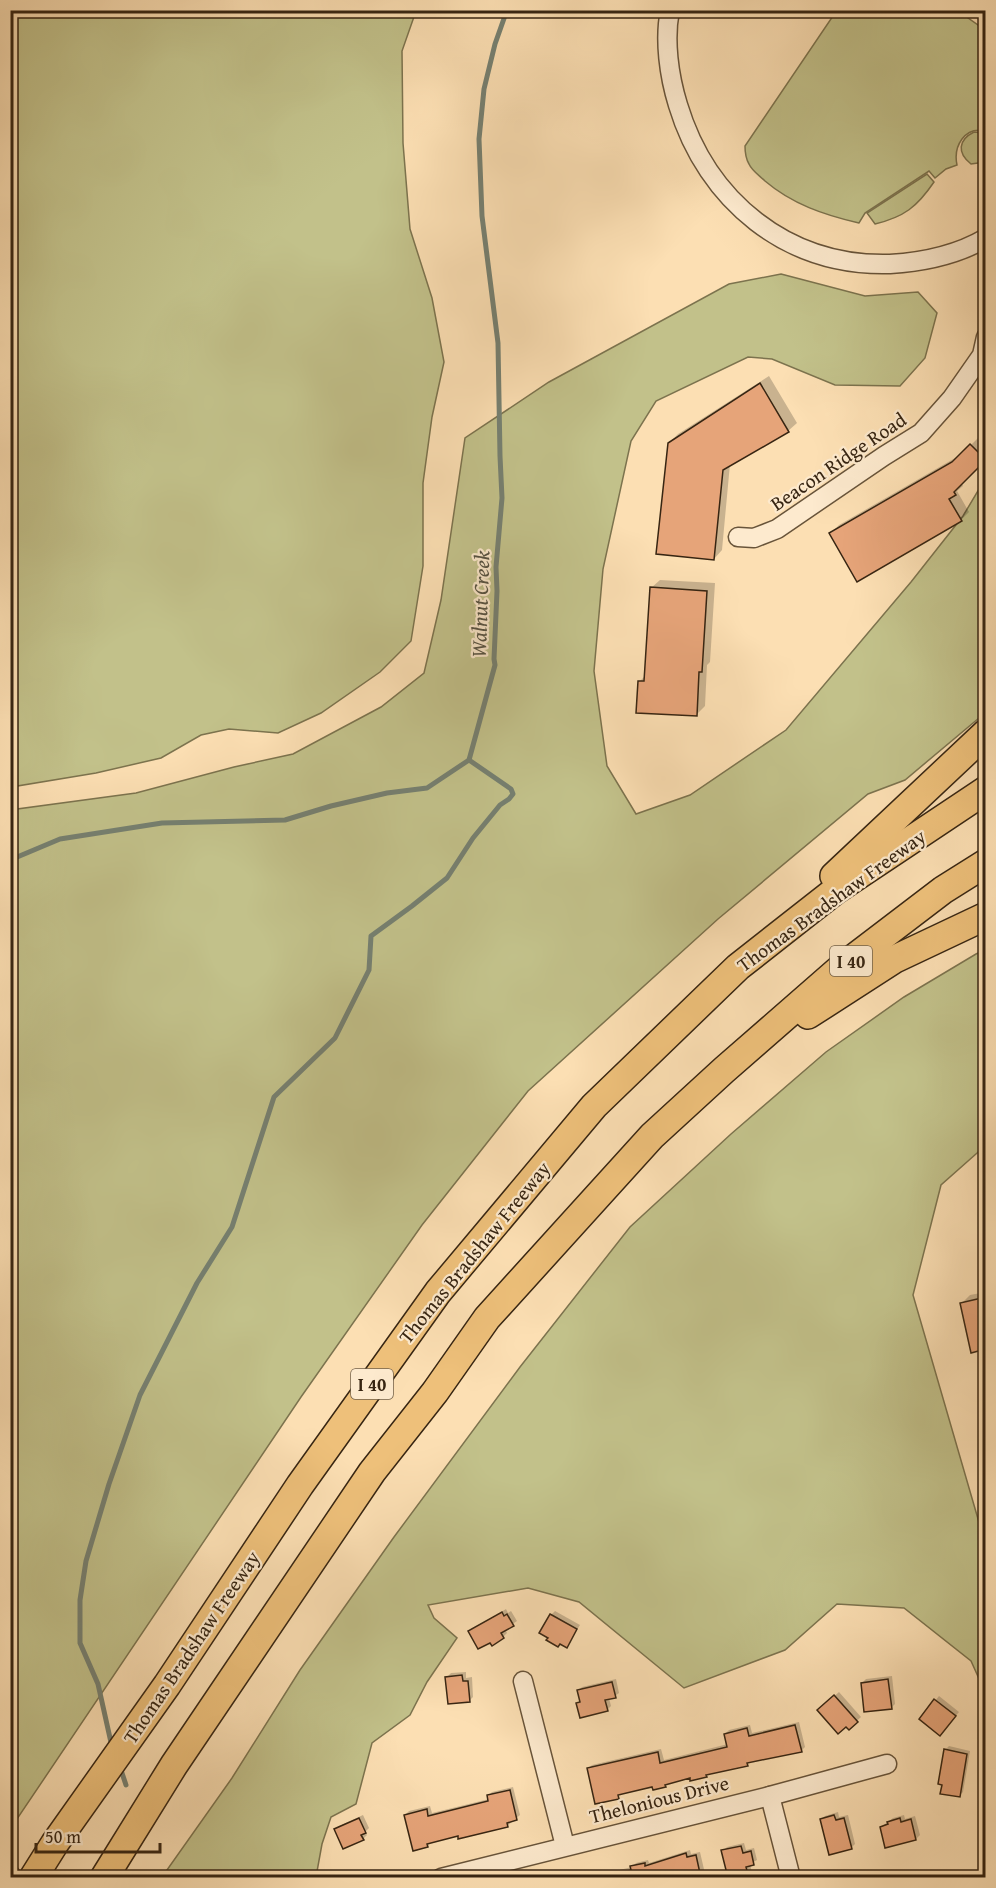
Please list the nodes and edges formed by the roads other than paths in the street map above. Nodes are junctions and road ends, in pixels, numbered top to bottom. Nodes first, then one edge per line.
1 (670, 10) edge
2 (985, 243) edge
3 (986, 337) edge
4 (738, 537) dead end
5 (986, 733) edge
6 (986, 790) edge
7 (986, 863) edge
8 (986, 916) edge
9 (738, 967) junction
10 (724, 1070) junction
11 (522, 1681) dead end
12 (887, 1764) dead end
13 (770, 1796) junction
14 (565, 1846) junction
15 (108, 1872) edge
16 (10, 1874) edge
17 (14, 1878) edge
18 (33, 1878) edge
19 (441, 1878) edge
20 (790, 1878) edge

1 - 2 street
3 - 4 street, Beacon Ridge Road
5 - 9 highway
6 - 9 highway, Thomas Bradshaw Freeway / I 40
7 - 10 highway, I 40
8 - 10 highway
9 - 18 highway, Thomas Bradshaw Freeway / I 40
10 - 15 highway, I 40
11 - 14 street
12 - 13 street, Thelonious Drive
13 - 14 street, Thelonious Drive
13 - 20 street
14 - 19 street, Thelonious Drive
16 - 17 street

